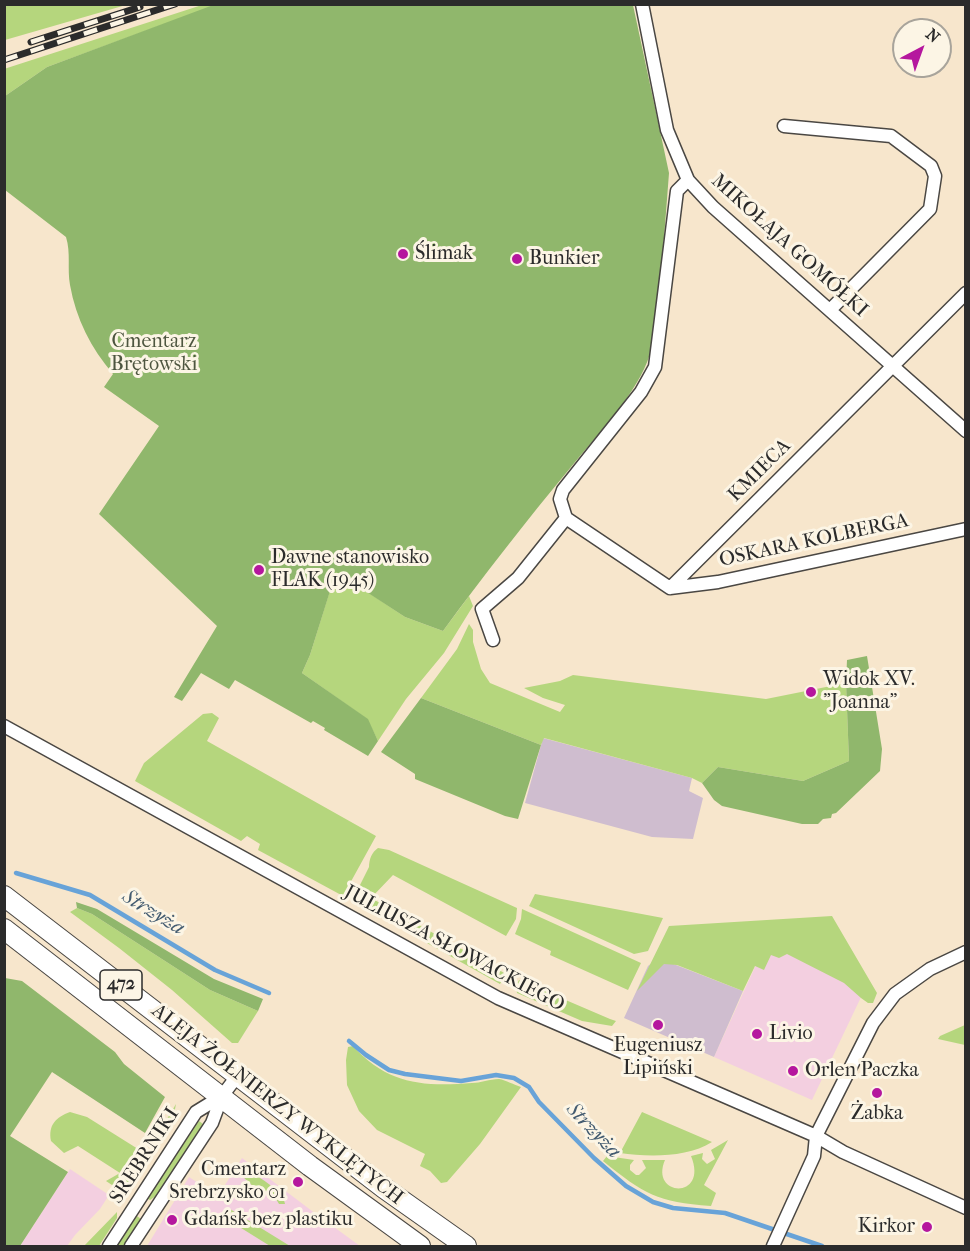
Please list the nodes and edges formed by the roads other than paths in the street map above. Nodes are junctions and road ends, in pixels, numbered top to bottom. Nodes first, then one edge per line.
1 (642, 4) edge
2 (784, 126) dead end
3 (688, 180) junction
4 (966, 293) edge
5 (830, 310) junction
6 (893, 366) junction
7 (966, 431) edge
8 (566, 518) junction
9 (966, 529) edge
10 (670, 588) junction
11 (493, 640) dead end
12 (4, 726) edge
13 (4, 896) edge
14 (4, 929) edge
15 (966, 952) edge
16 (238, 1075) junction
17 (222, 1096) junction
18 (816, 1136) junction
19 (135, 1207) junction
20 (966, 1208) edge
21 (150, 1217) junction
22 (775, 1244) edge
23 (109, 1246) edge
24 (131, 1246) edge
25 (420, 1246) edge
26 (466, 1246) edge

1 - 3 street, MIKOŁAJA GOMÓŁKI
2 - 5 street
3 - 5 street, MIKOŁAJA GOMÓŁKI
3 - 8 street
4 - 6 street, KMIECA
5 - 6 street, MIKOŁAJA GOMÓŁKI
6 - 7 street
6 - 10 street, KMIECA
8 - 10 street
8 - 11 street
9 - 10 street, OSKARA KOLBERGA
12 - 18 street, JULIUSZA SŁOWACKIEGO
13 - 16 main road, ALEJA ŻOŁNIERZY WYKLĘTYCH / 472
14 - 17 main road, ALEJA ŻOŁNIERZY WYKLĘTYCH / 472
15 - 18 street
16 - 17 street, SREBRNIKI
16 - 26 main road, ALEJA ŻOŁNIERZY WYKLĘTYCH / 472
17 - 19 street, SREBRNIKI
17 - 21 street, SREBRNIKI
17 - 25 main road, ALEJA ŻOŁNIERZY WYKLĘTYCH / 472
18 - 20 street, JULIUSZA SŁOWACKIEGO
18 - 22 street
19 - 21 street
19 - 23 street, SREBRNIKI
21 - 24 street, SREBRNIKI

